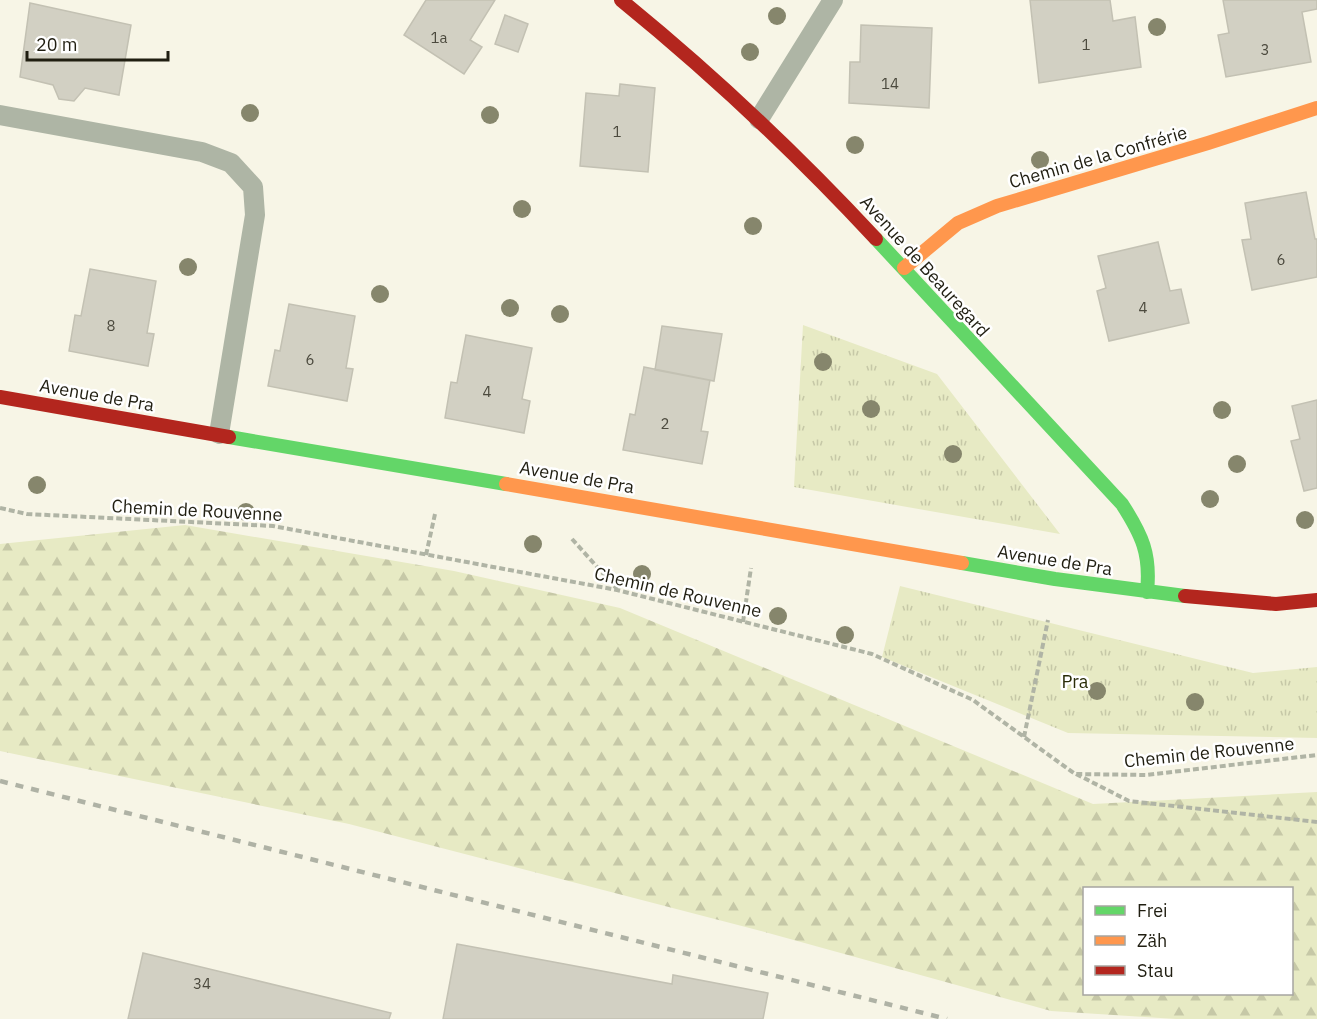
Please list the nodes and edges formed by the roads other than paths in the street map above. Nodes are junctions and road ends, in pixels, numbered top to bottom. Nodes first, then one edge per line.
1 (621, 0) edge
2 (833, 0) edge
3 (1317, 108) edge
4 (0, 115) edge
5 (759, 119) junction
6 (904, 268) junction
7 (0, 397) edge
8 (219, 434) junction
9 (1147, 592) junction
10 (1317, 600) edge

1 - 5 street, Avenue de Beauregard
2 - 5 lane
3 - 6 street, Chemin de la Confrérie
4 - 8 lane
5 - 6 street, Avenue de Beauregard
6 - 9 street, Avenue de Beauregard
7 - 8 street, Avenue de Pra
8 - 9 street, Avenue de Pra
9 - 10 street, Avenue de Pra

